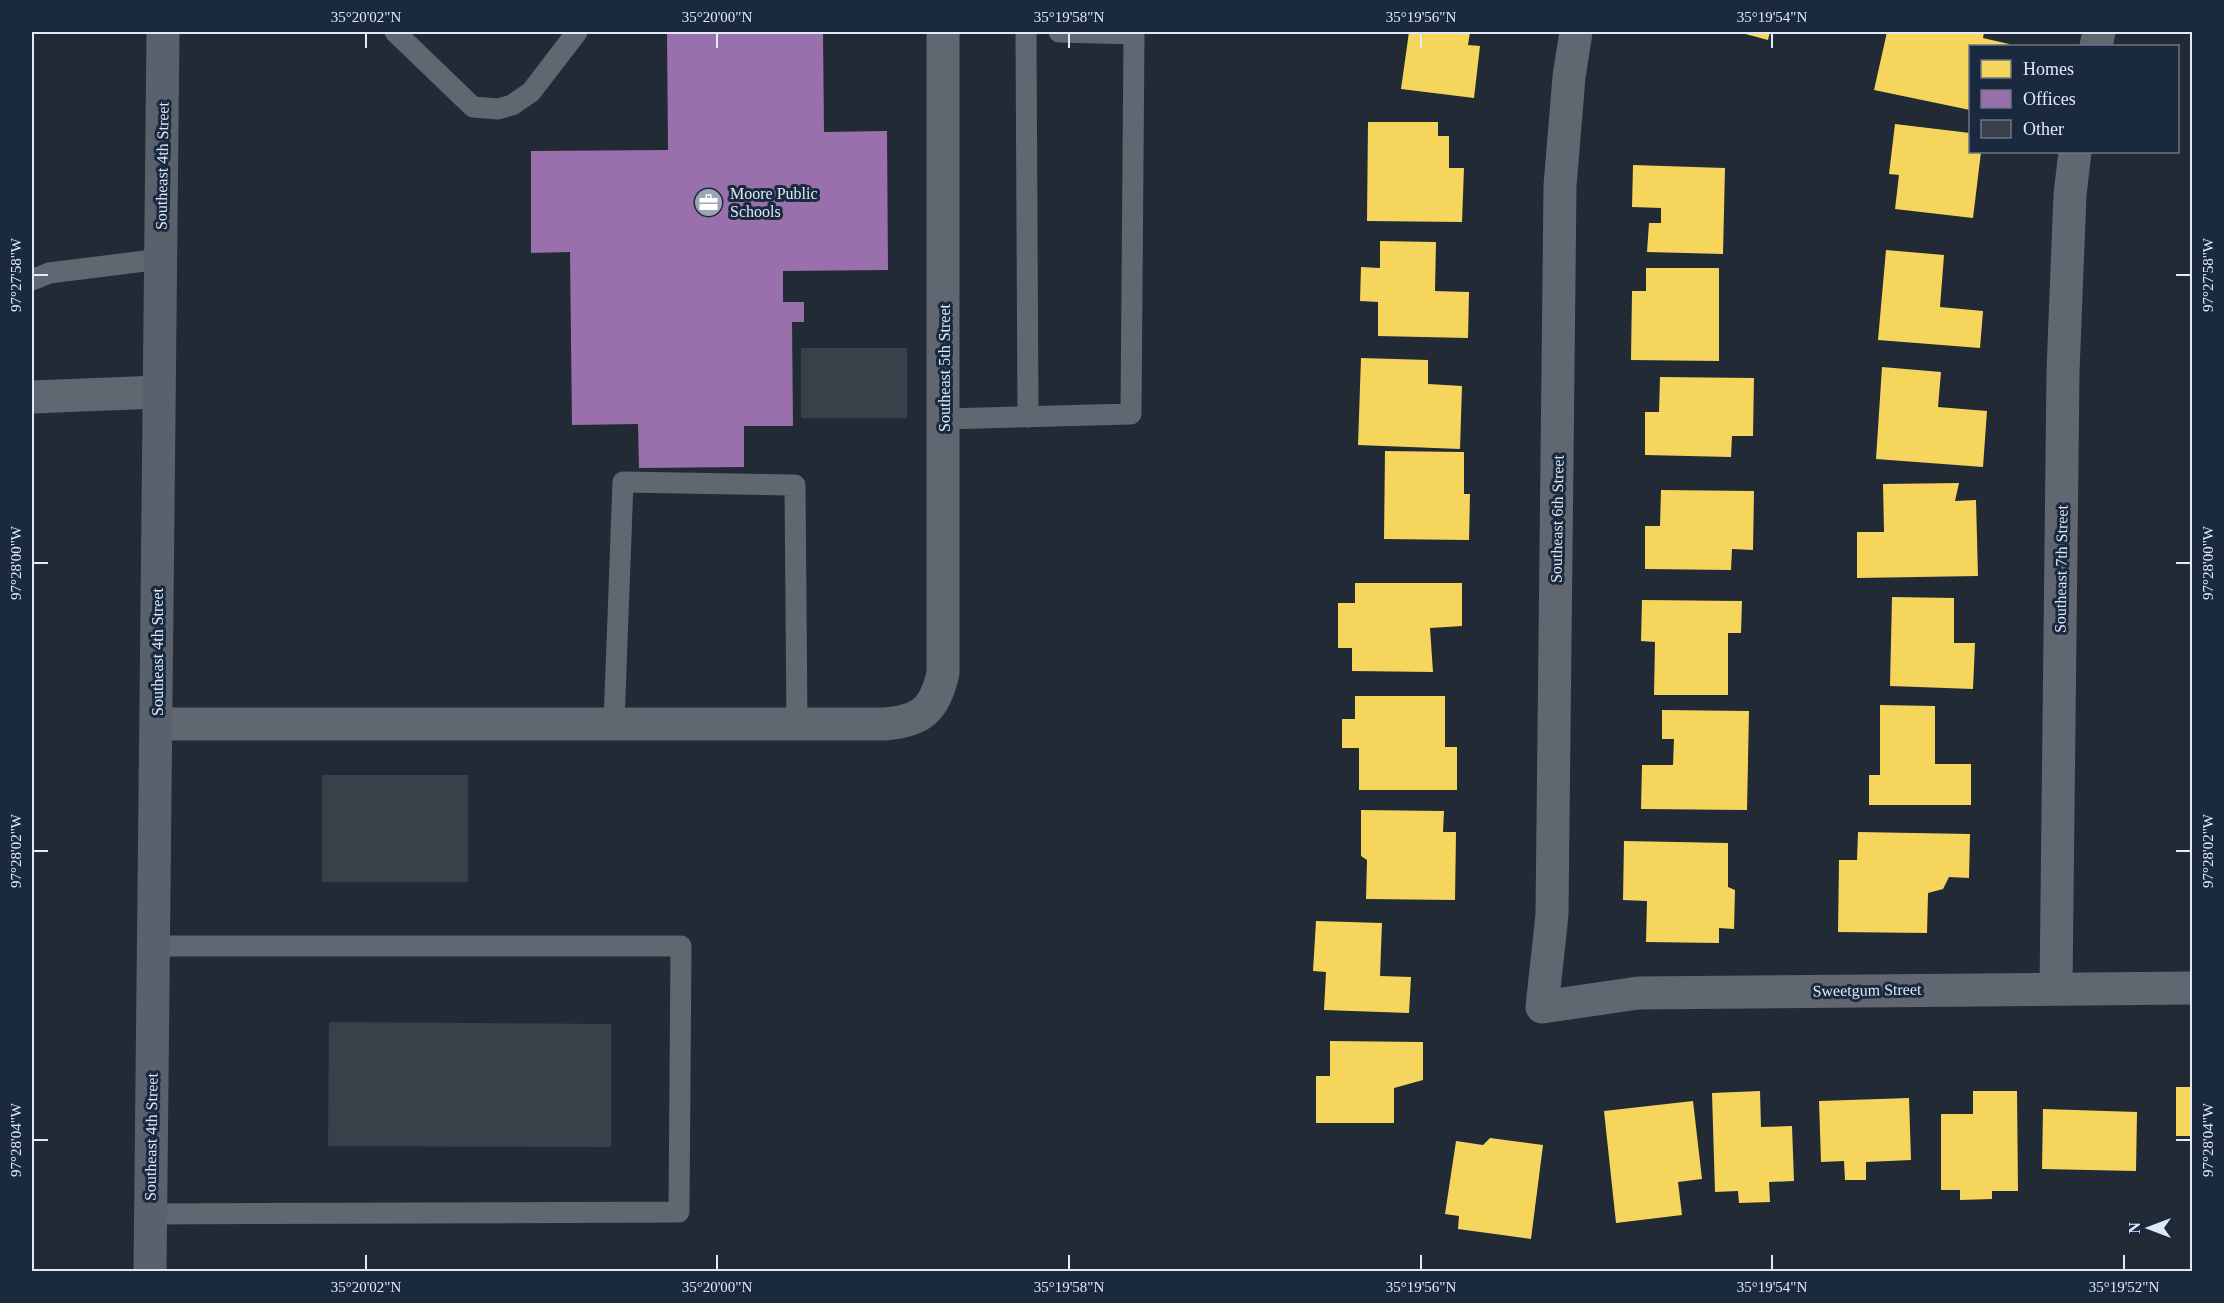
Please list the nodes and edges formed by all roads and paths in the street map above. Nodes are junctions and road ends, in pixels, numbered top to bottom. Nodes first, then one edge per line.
1 (163, 32) edge
2 (395, 32) edge
3 (577, 32) edge
4 (944, 32) edge
5 (1026, 32) edge
6 (1059, 32) edge
7 (1576, 32) edge
8 (2075, 153) edge
9 (161, 259) junction
10 (32, 280) edge
11 (159, 392) junction
12 (32, 397) edge
13 (1028, 417) junction
14 (944, 419) junction
15 (614, 723) junction
16 (157, 724) junction
17 (797, 724) junction
18 (154, 946) junction
19 (2056, 988) junction
20 (2193, 988) edge
21 (1542, 1007) joint
22 (150, 1214) junction
23 (150, 1272) edge

1 - 9 main road, Southeast 4th Street
2 - 3 lane
4 - 14 street, Southeast 5th Street
5 - 13 lane
6 - 13 lane
7 - 21 street, Southeast 6th Street
8 - 19 street, Southeast 7th Street
9 - 10 lane
9 - 11 main road, Southeast 4th Street
11 - 12 street
11 - 16 main road, Southeast 4th Street
13 - 14 lane
14 - 17 street, Southeast 5th Street
15 - 16 street
15 - 17 street
15 - 17 lane
16 - 18 main road, Southeast 4th Street
18 - 22 main road, Southeast 4th Street
18 - 22 lane
19 - 20 street, Sweetgum Street
19 - 21 street, Sweetgum Street
22 - 23 main road, Southeast 4th Street

